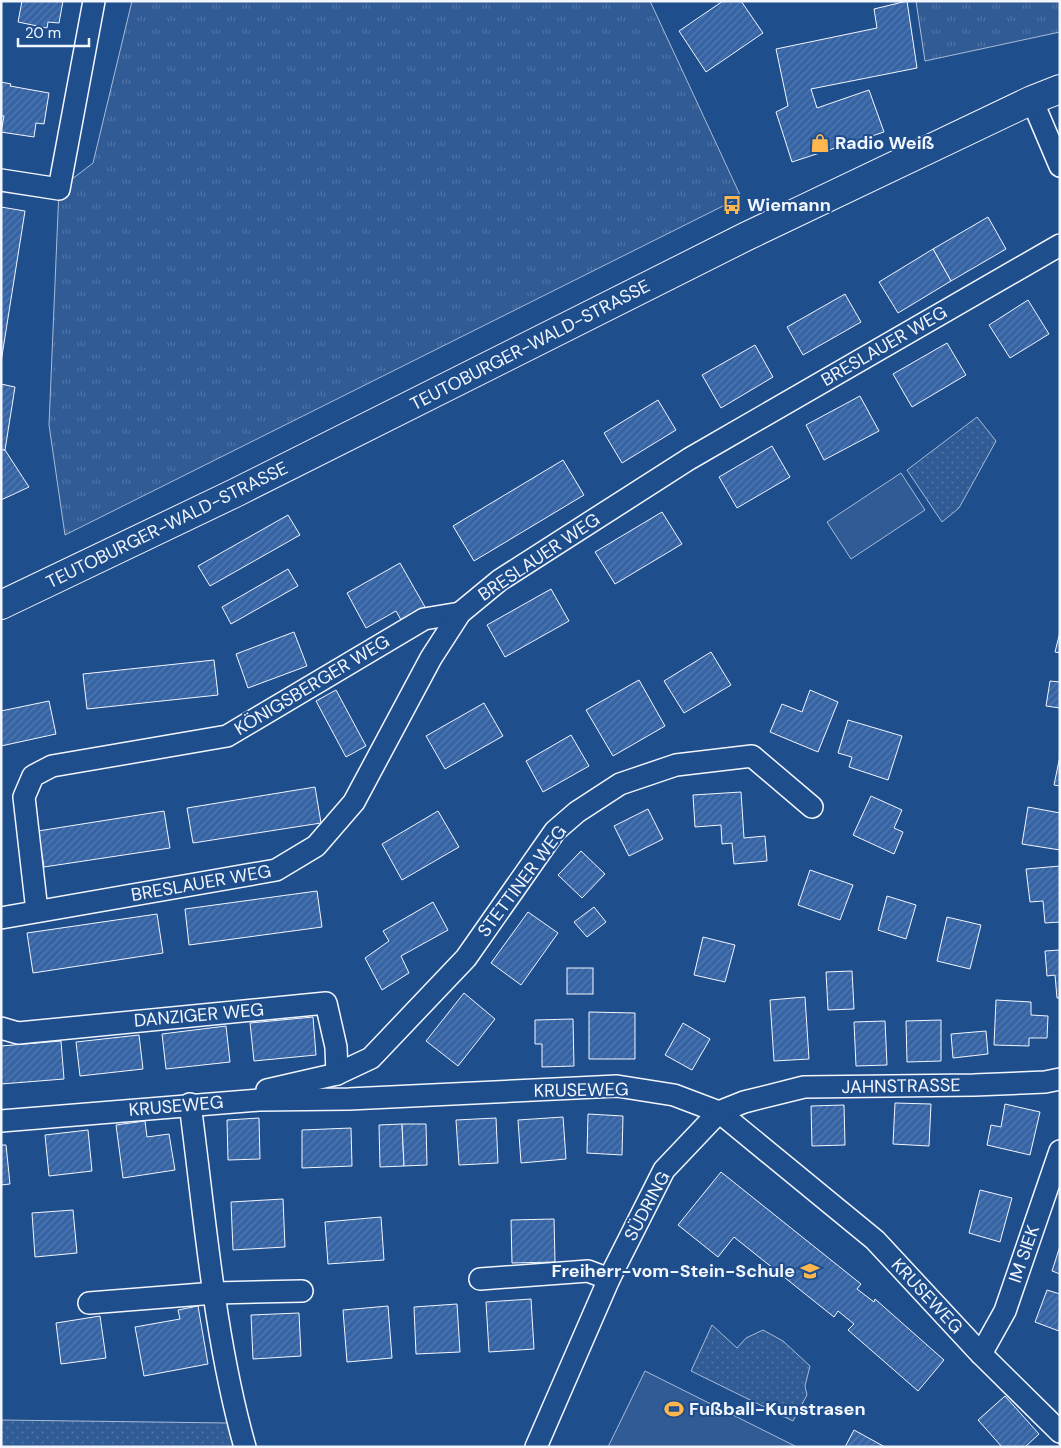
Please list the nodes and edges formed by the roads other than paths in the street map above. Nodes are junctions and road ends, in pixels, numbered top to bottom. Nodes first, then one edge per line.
1 (94, 1) edge
2 (1060, 89) edge
3 (1032, 100) junction
4 (1060, 166) edge
5 (1, 180) edge
6 (1060, 245) edge
7 (1, 606) edge
8 (460, 613) junction
9 (812, 806) dead end
10 (37, 911) junction
11 (1, 918) edge
12 (1, 1028) edge
13 (337, 1074) junction
14 (1060, 1079) edge
15 (259, 1100) junction
16 (744, 1102) joint
17 (190, 1104) junction
18 (719, 1112) junction
19 (1, 1121) edge
20 (1060, 1151) edge
21 (480, 1279) dead end
22 (609, 1279) junction
23 (302, 1291) dead end
24 (215, 1293) junction
25 (89, 1303) dead end
26 (981, 1354) junction
27 (1060, 1432) edge
28 (245, 1447) edge
29 (536, 1447) edge

1 - 5 street
2 - 3 main road, TEUTOBURGER-WALD-STRASSE
3 - 4 street
3 - 7 main road, TEUTOBURGER-WALD-STRASSE
6 - 8 street, BRESLAUER WEG
8 - 10 street, BRESLAUER WEG
8 - 10 street, KÖNIGSBERGER WEG
9 - 13 street, STETTINER WEG
10 - 11 street, BRESLAUER WEG
12 - 13 street, DANZIGER WEG
13 - 15 street
14 - 16 street, JAHNSTRASSE
15 - 17 street, KRUSEWEG
15 - 18 street, KRUSEWEG
16 - 18 street, SÜDRING
17 - 19 street, KRUSEWEG
17 - 24 street
18 - 22 street, SÜDRING
18 - 26 street, KRUSEWEG
20 - 26 street, IM SIEK
21 - 22 street
22 - 29 street, SÜDRING
23 - 24 street
24 - 25 street
24 - 28 street
26 - 27 street, KRUSEWEG

